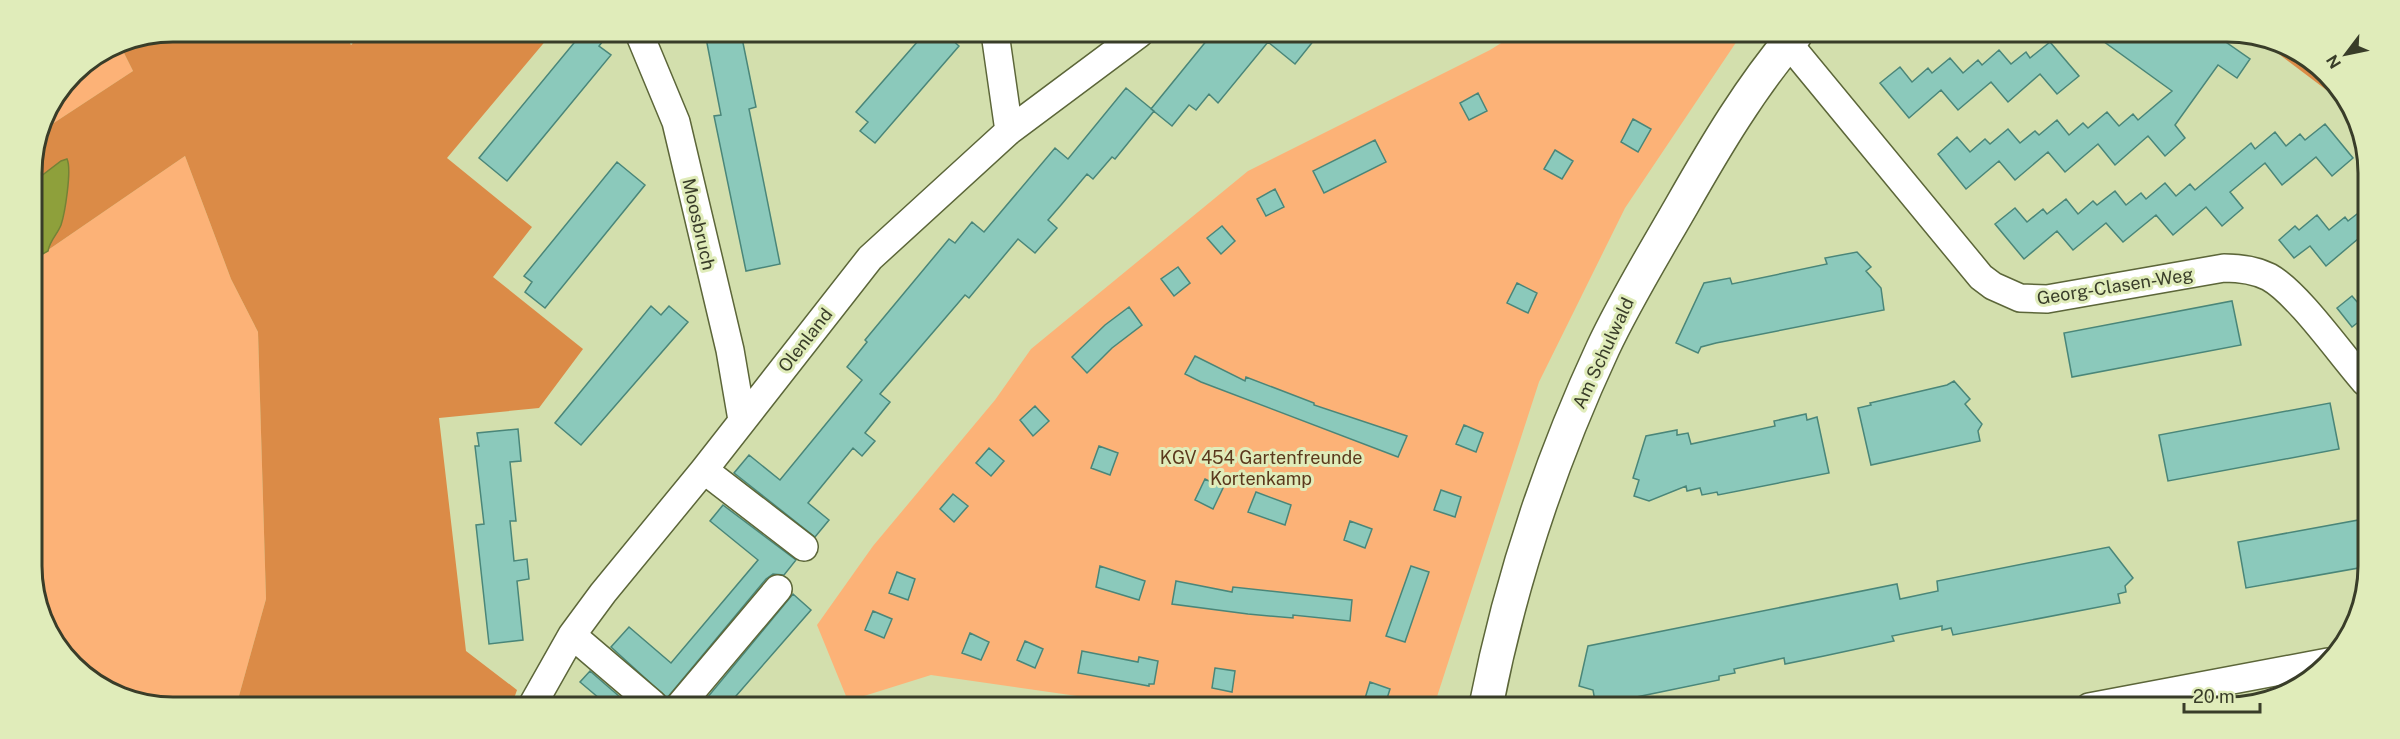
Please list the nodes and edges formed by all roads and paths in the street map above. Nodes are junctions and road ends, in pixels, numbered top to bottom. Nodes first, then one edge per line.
1 (643, 42) edge
2 (996, 42) edge
3 (1128, 42) edge
4 (1790, 42) edge
5 (1794, 42) edge
6 (1009, 131) junction
7 (2358, 374) edge
8 (742, 420) junction
9 (704, 470) junction
10 (804, 547) dead end
11 (778, 589) dead end
12 (572, 635) junction
13 (2312, 665) edge
14 (537, 697) edge
15 (645, 697) edge
16 (687, 697) edge
17 (1488, 697) edge
18 (2142, 697) edge

1 - 8 street, Moosbruch
2 - 6 street
3 - 6 street, Olenland
4 - 17 street, Am Schulwald
5 - 7 street, Georg-Clasen-Weg
6 - 8 street, Olenland
8 - 9 street, Olenland
9 - 10 street
9 - 12 street, Olenland
11 - 16 street
12 - 14 street, Olenland
12 - 15 street
13 - 18 street

